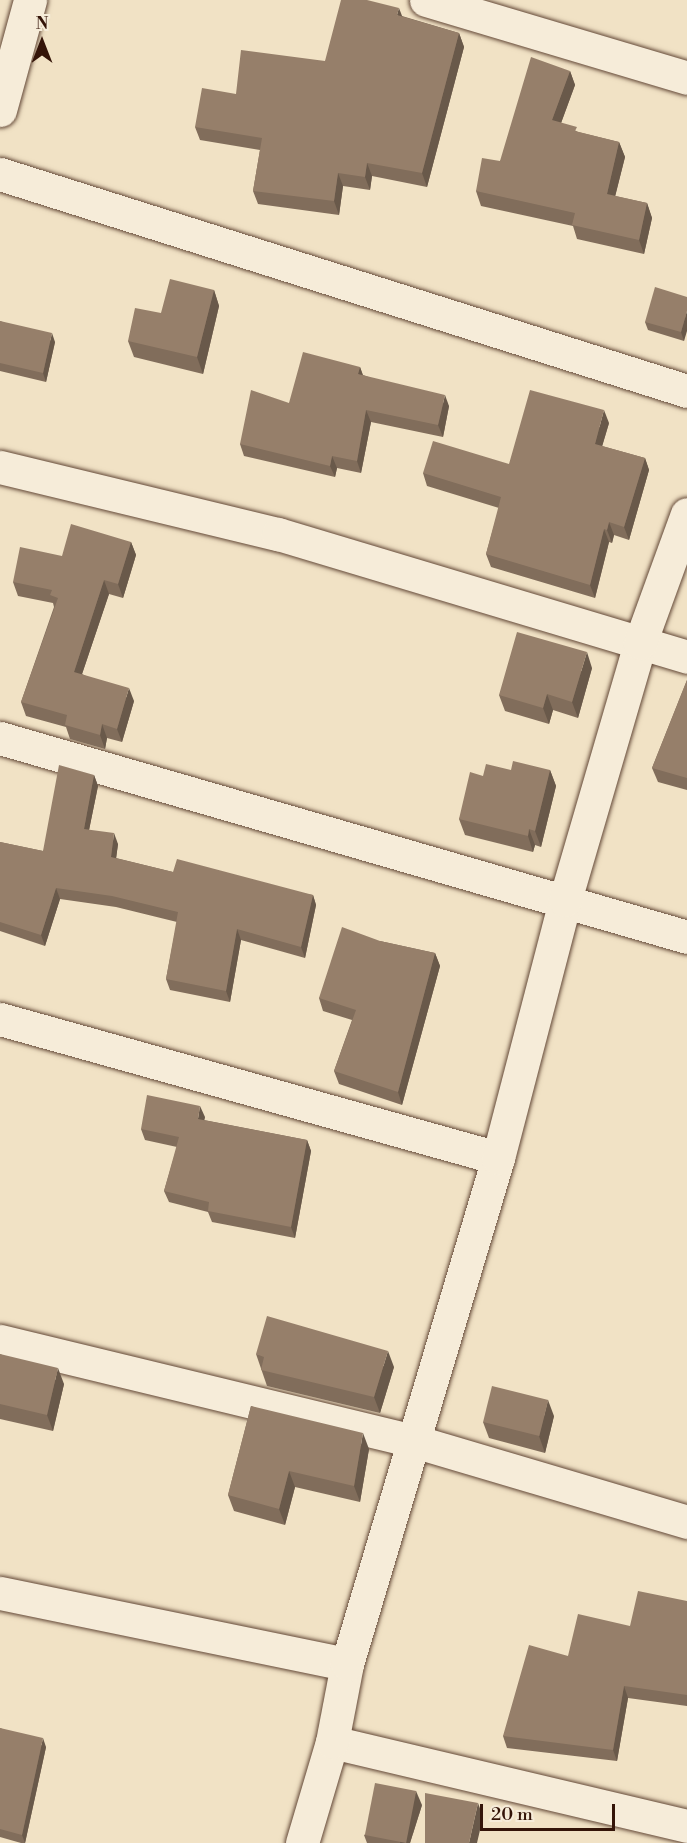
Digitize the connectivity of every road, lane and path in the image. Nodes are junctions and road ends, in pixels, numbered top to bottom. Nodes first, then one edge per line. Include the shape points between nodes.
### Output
1 (30, 0) edge
2 (426, 0) edge
3 (687, 78) edge
4 (0, 110) edge
5 (0, 174) edge
6 (687, 392) edge
7 (0, 467) edge
8 (687, 514) edge
9 (640, 643) junction
10 (687, 657) edge
11 (0, 738) edge
12 (565, 900) junction
13 (687, 937) edge
14 (0, 1019) edge
15 (498, 1158) junction
16 (0, 1341) edge
17 (414, 1441) junction
18 (687, 1522) edge
19 (0, 1593) edge
20 (347, 1664) junction
21 (332, 1742) junction
22 (687, 1826) edge
23 (302, 1843) edge

1 - 4 street
2 - 3 street
5 - 6 street
7 - 9 street via 278,534
8 - 9 street
9 - 10 street
9 - 12 street
11 - 12 street
12 - 13 street
12 - 15 street
14 - 15 street
15 - 17 street
16 - 17 street
17 - 18 street
17 - 20 street
19 - 20 street
20 - 21 street
21 - 22 street
21 - 23 street

